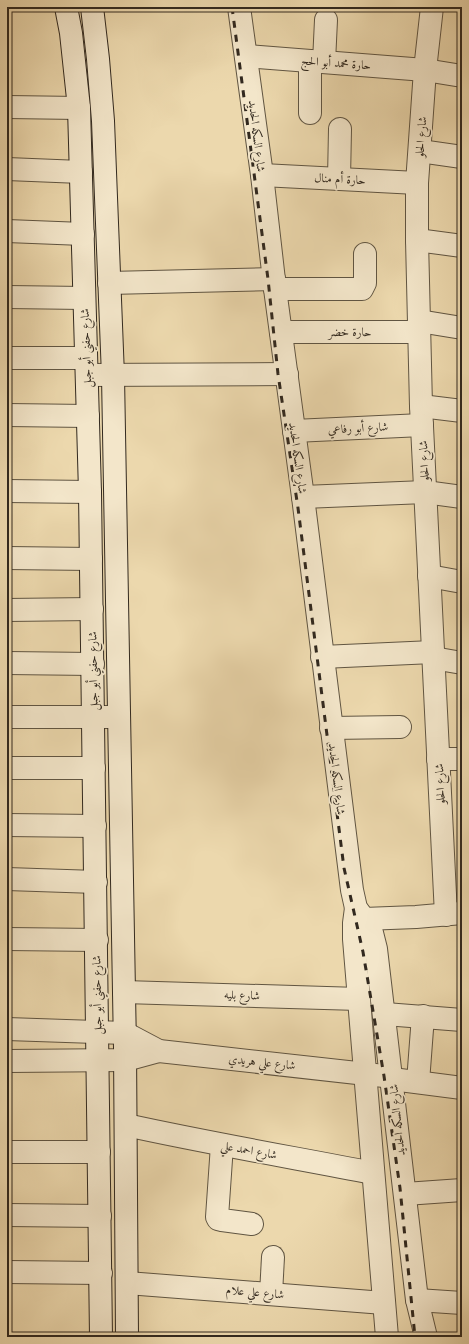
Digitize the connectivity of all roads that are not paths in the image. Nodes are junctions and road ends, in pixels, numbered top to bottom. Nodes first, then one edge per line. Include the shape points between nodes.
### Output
1 (66, 7) edge
2 (92, 7) edge
3 (240, 7) edge
4 (432, 7) edge
5 (326, 20) dead end
6 (246, 56) junction
7 (317, 61) junction
8 (425, 70) junction
9 (462, 76) edge
10 (7, 107) edge
11 (79, 108) junction
12 (310, 113) dead end
13 (340, 129) dead end
14 (420, 151) junction
15 (462, 157) edge
16 (7, 169) edge
17 (81, 172) junction
18 (262, 175) junction
19 (339, 178) junction
20 (417, 183) junction
21 (7, 231) edge
22 (83, 234) junction
23 (417, 240) junction
24 (462, 246) edge
25 (365, 254) dead end
26 (109, 283) junction
27 (274, 284) junction
28 (7, 297) edge
29 (84, 298) junction
30 (419, 326) junction
31 (462, 328) edge
32 (280, 332) junction
33 (7, 358) edge
34 (86, 367) junction
35 (287, 374) junction
36 (113, 376) junction
37 (462, 411) edge
38 (7, 415) edge
39 (422, 415) junction
40 (88, 416) junction
41 (294, 431) junction
42 (7, 491) edge
43 (90, 492) junction
44 (425, 492) junction
45 (303, 497) junction
46 (462, 497) edge
47 (7, 558) edge
48 (91, 559) junction
49 (429, 576) junction
50 (462, 582) edge
51 (92, 609) junction
52 (7, 610) edge
53 (433, 655) junction
54 (322, 657) junction
55 (7, 663) edge
56 (462, 663) edge
57 (93, 664) junction
58 (7, 717) edge
59 (94, 717) junction
60 (119, 717) junction
61 (400, 727) dead end
62 (331, 728) junction
63 (438, 759) junction
64 (462, 759) edge
65 (7, 768) edge
66 (94, 768) junction
67 (7, 825) edge
68 (95, 826) junction
69 (7, 879) edge
70 (96, 882) junction
71 (360, 913) junction
72 (454, 914) edge
73 (7, 939) edge
74 (97, 940) junction
75 (124, 992) junction
76 (359, 999) junction
77 (384, 1014) junction
78 (423, 1016) junction
79 (462, 1020) edge
80 (7, 1029) edge
81 (97, 1031) junction
82 (125, 1033) junction
83 (159, 1051) junction
84 (98, 1060) junction
85 (126, 1060) junction
86 (7, 1061) edge
87 (365, 1073) junction
88 (392, 1079) junction
89 (418, 1082) junction
90 (462, 1088) edge
91 (126, 1125) junction
92 (222, 1145) junction
93 (7, 1152) edge
94 (99, 1152) junction
95 (373, 1172) junction
96 (462, 1190) edge
97 (405, 1194) junction
98 (7, 1215) edge
99 (100, 1216) junction
100 (252, 1224) dead end
101 (273, 1257) dead end
102 (7, 1272) edge
103 (101, 1273) junction
104 (126, 1283) junction
105 (271, 1294) junction
106 (417, 1300) junction
107 (384, 1303) junction
108 (462, 1303) edge
109 (101, 1337) edge
110 (127, 1337) edge
111 (387, 1337) edge
112 (426, 1337) edge

1 - 11 street, شارع حفني أبو جبل
2 - 26 street, شارع حفني أبو جبل via 102,105
3 - 6 street, شارع السكه الحديد
4 - 8 street, شارع الحلو
5 - 7 street
6 - 7 street, حارة محمد أبو الحج
6 - 18 street, شارع السكه الحديد
7 - 8 street, حارة محمد أبو الحج
7 - 12 street
8 - 9 street, حارة محمد أبو الحج
8 - 14 street, شارع الحلو
10 - 11 street
11 - 17 street, شارع حفني أبو جبل
13 - 19 street
14 - 15 street
14 - 20 street, شارع الحلو
16 - 17 street
17 - 22 street, شارع حفني أبو جبل
18 - 19 street, حارة أم منال
18 - 27 street, شارع السكه الحديد
19 - 20 street, حارة أم منال
20 - 23 street, شارع الحلو
21 - 22 street
22 - 29 street, شارع حفني أبو جبل
23 - 24 street
23 - 30 street, شارع الحلو
25 - 27 street via 365,283 362,289
26 - 27 street
26 - 36 street, شارع حفني أبو جبل
27 - 32 street, شارع السكه الحديد
28 - 29 street
29 - 34 street, شارع حفني أبو جبل
30 - 31 street, حارة خضر
30 - 32 street, حارة خضر
30 - 39 street, شارع الحلو
32 - 35 street, شارع السكه الحديد
33 - 34 street
34 - 36 street
34 - 40 street, شارع حفني أبو جبل
35 - 36 street
35 - 41 street, شارع السكه الحديد
36 - 60 street, شارع حفني أبو جبل
37 - 39 street, شارع أبو رفاعي
38 - 40 street
39 - 41 street, شارع أبو رفاعي via 353,420
39 - 44 street, شارع الحلو
40 - 43 street, شارع حفني أبو جبل
41 - 45 street, شارع السكه الحديد
42 - 43 street
43 - 48 street, شارع حفني أبو جبل
44 - 45 street
44 - 46 street
44 - 49 street, شارع الحلو
45 - 54 street, شارع السكه الحديد
47 - 48 street
48 - 51 street, شارع حفني أبو جبل
49 - 50 street
49 - 53 street, شارع الحلو
51 - 52 street
51 - 57 street, شارع حفني أبو جبل
53 - 54 street
53 - 56 street
53 - 63 street, شارع الحلو
54 - 62 street, شارع السكه الحديد
55 - 57 street
57 - 59 street, شارع حفني أبو جبل
58 - 59 street
59 - 60 street
59 - 66 street, شارع حفني أبو جبل
60 - 75 street, شارع حفني أبو جبل
61 - 62 street
62 - 71 street, شارع السكه الحديد via 352,890
63 - 64 street
63 - 72 street, شارع الحلو
65 - 66 street
66 - 68 street, شارع حفني أبو جبل
67 - 68 street
68 - 70 street, شارع حفني أبو جبل
69 - 70 street
70 - 74 street, شارع حفني أبو جبل
71 - 72 street via 416,917
71 - 76 street, شارع السكه الحديد via 354,939
71 - 77 street, شارع السكه الحديد via 372,933 376,949
73 - 74 street
74 - 81 street, شارع حفني أبو جبل
75 - 76 street, شارع بليه
75 - 82 street, شارع حفني أبو جبل
76 - 87 street, شارع السكه الحديد
77 - 78 street
77 - 88 street, شارع السكه الحديد
78 - 79 street
78 - 89 street
80 - 81 street
81 - 82 street
81 - 84 street, شارع حفني أبو جبل
82 - 83 street, شارع علي هريدي
82 - 85 street, شارع حفني أبو جبل
83 - 85 street, شارع علي هريدي
83 - 87 street, شارع علي هريدي
84 - 85 street, شارع علي هريدي
84 - 86 street, شارع علي هريدي
84 - 94 street, شارع حفني أبو جبل
85 - 91 street, شارع حفني أبو جبل
87 - 88 street, شارع علي هريدي
87 - 95 street, شارع السكه الحديد
88 - 89 street, شارع علي هريدي
88 - 97 street, شارع السكه الحديد
89 - 90 street, شارع علي هريدي
91 - 92 street, شارع احمد علي
91 - 104 street, شارع حفني أبو جبل
92 - 95 street, شارع احمد علي
92 - 100 street via 217,1217
93 - 94 street
94 - 99 street, شارع حفني أبو جبل
95 - 107 street, شارع السكه الحديد
96 - 97 street
97 - 106 street, شارع السكه الحديد
98 - 99 street
99 - 103 street, شارع حفني أبو جبل
101 - 105 street
102 - 103 street
103 - 109 street, شارع حفني أبو جبل
104 - 105 street, شارع علي علام
104 - 110 street, شارع حفني أبو جبل
105 - 107 street, شارع علي علام
106 - 108 street
106 - 112 street, شارع السكه الحديد
107 - 111 street, شارع السكه الحديد

